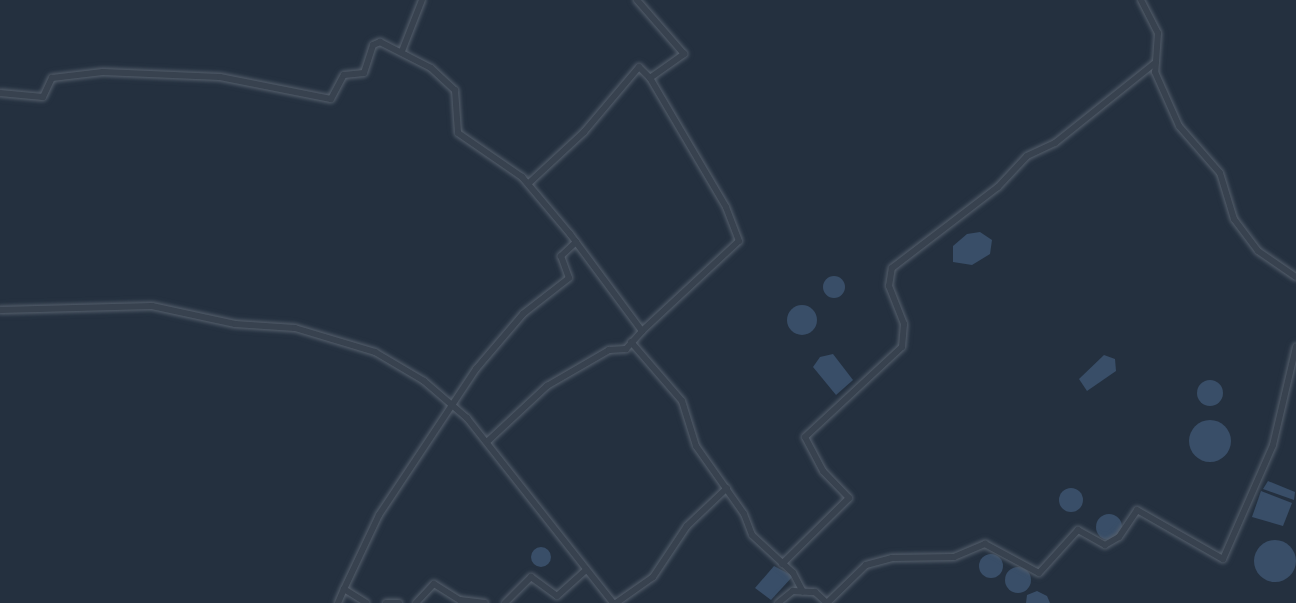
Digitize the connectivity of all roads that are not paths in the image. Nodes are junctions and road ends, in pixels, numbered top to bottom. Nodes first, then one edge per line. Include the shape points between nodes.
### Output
1 (422, 0) edge
2 (637, 0) edge
3 (1141, 0) edge
4 (402, 51) junction
5 (1156, 62) junction
6 (650, 78) junction
7 (0, 93) edge
8 (529, 183) junction
9 (576, 242) junction
10 (1296, 277) edge
11 (0, 309) edge
12 (642, 331) junction
13 (631, 342) junction
14 (1296, 347) edge
15 (453, 404) junction
16 (488, 441) junction
17 (727, 488) junction
18 (782, 564) junction
19 (586, 570) junction
20 (344, 589) junction
21 (803, 592) junction
22 (338, 603) edge
23 (366, 603) edge
24 (386, 603) edge
25 (399, 603) edge
26 (416, 603) edge
27 (485, 603) edge
28 (505, 603) edge
29 (614, 603) edge
30 (778, 603) edge
31 (827, 603) edge

1 - 4 street
2 - 6 street via 684,54
3 - 5 street via 1158,33
4 - 7 street via 376,42 364,73 344,75 331,99 220,77 103,72 52,78 43,97
4 - 8 street via 459,93 458,133
5 - 10 street via 1179,126 1220,173 1234,219 1258,251
5 - 18 street via 1055,142 1027,156 998,187 892,268 889,286 904,324 902,347 805,437 823,471 849,498
6 - 8 street via 639,67 584,132
6 - 12 street via 726,207 739,241
8 - 9 street
9 - 12 street
9 - 15 street via 561,256 569,278 523,314
11 - 15 street via 140,306 295,328 375,352
12 - 13 street
13 - 16 street via 626,349 609,350 576,365
13 - 17 street via 682,401 696,446
14 - 31 street via 1273,445 1223,559 1137,510 1119,537 1105,545 1078,530 1039,573 985,544 954,557 892,558 866,565
15 - 16 street
15 - 20 street via 379,515
16 - 19 street
17 - 18 street via 752,535
17 - 29 street via 687,526 653,577
18 - 21 street
19 - 28 street via 557,597 531,577
19 - 29 street
20 - 22 street
20 - 23 street
21 - 30 street via 793,591
21 - 31 street via 815,592
24 - 25 street
26 - 27 street via 434,584 460,600

